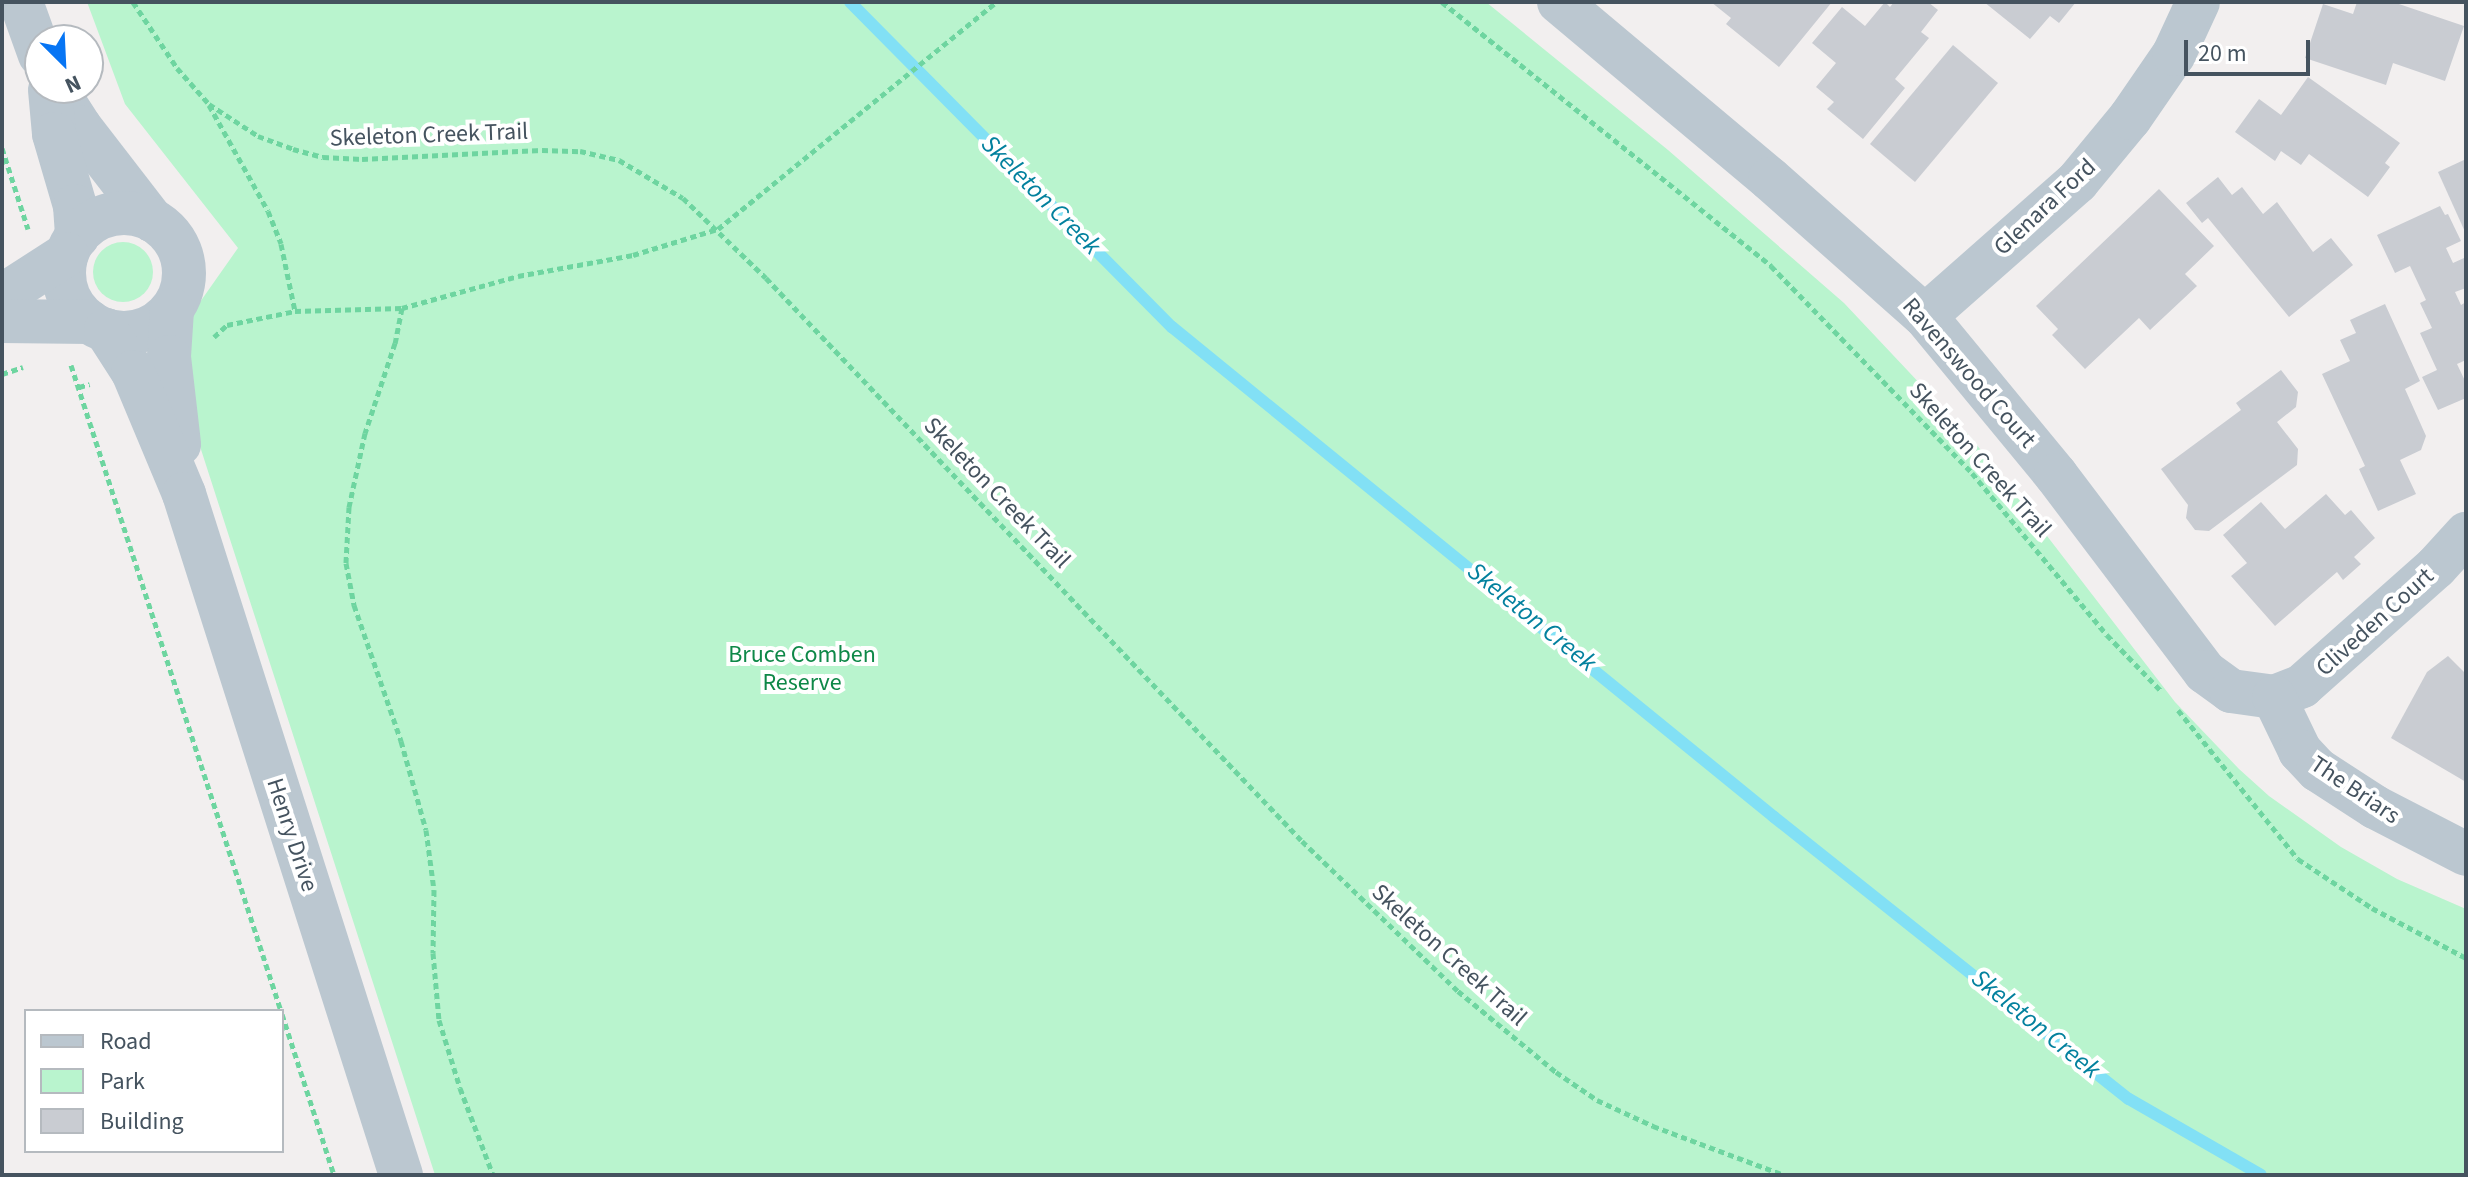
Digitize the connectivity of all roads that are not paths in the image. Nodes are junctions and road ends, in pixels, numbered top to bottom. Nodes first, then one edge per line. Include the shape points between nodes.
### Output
1 (21, 2) edge
2 (1559, 2) edge
3 (2198, 2) edge
4 (29, 24) edge
5 (53, 104) edge
6 (63, 104) edge
7 (152, 220) junction
8 (59, 244) junction
9 (2, 296) edge
10 (172, 310) junction
11 (1925, 316) junction
12 (2, 321) edge
13 (98, 326) junction
14 (184, 494) junction
15 (2466, 534) edge
16 (2274, 697) junction
17 (2466, 854) edge
18 (401, 1175) edge

1 - 4 street
2 - 11 street, Ravenswood Court
3 - 11 street, Glenara Ford via 2174,54 2077,182
5 - 8 street via 54,134 75,206
6 - 7 street
7 - 8 street via 110,215
7 - 10 street via 181,252 185,273
8 - 9 street
8 - 13 street via 68,293 76,309
10 - 13 street via 144,330 125,333
10 - 14 street, Henry Drive via 169,357
11 - 16 street, Ravenswood Court via 2056,475 2205,672 2231,691
12 - 13 street
13 - 14 street, Henry Drive via 133,372
14 - 18 street, Henry Drive
15 - 16 street, Cliveden Court via 2320,673
16 - 17 street, The Briars via 2300,751 2318,770 2375,807

